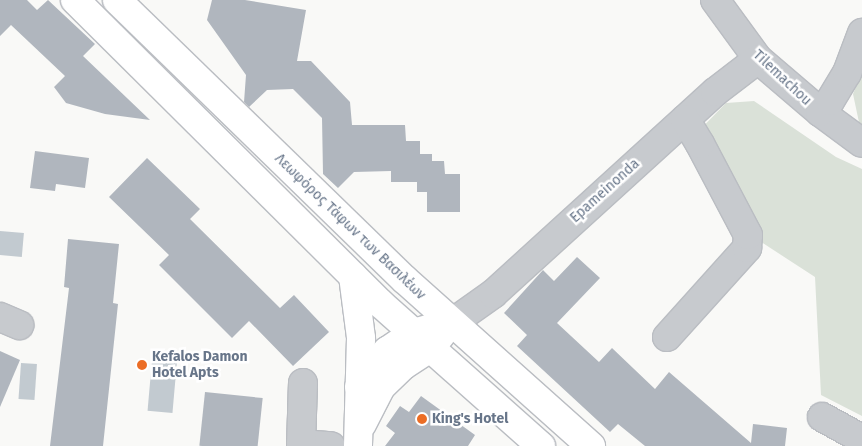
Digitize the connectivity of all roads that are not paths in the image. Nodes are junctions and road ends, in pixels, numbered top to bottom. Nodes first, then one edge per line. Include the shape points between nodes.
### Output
1 (75, 0) edge
2 (117, 0) edge
3 (715, 0) edge
4 (862, 33) edge
5 (758, 59) junction
6 (820, 112) junction
7 (685, 119) junction
8 (862, 143) edge
9 (354, 276) junction
10 (452, 323) junction
11 (667, 337) dead end
12 (422, 341) junction
13 (303, 383) dead end
14 (360, 387) junction
15 (822, 417) dead end
16 (358, 438) edge
17 (862, 438) edge
18 (301, 445) edge
19 (330, 446) edge
20 (541, 446) edge
21 (591, 446) edge

1 - 9 main road
2 - 10 main road, Λεωφόρος Τάφων των Βασιλέων
3 - 5 street, Tilemachou
4 - 6 street via 847,73
5 - 6 street, Tilemachou
5 - 7 street, Epameinonda
6 - 8 street, Tilemachou
7 - 10 street, Epameinonda via 493,294
7 - 11 street via 748,235 747,248
9 - 12 main road
9 - 14 main road via 361,338
10 - 12 main road
10 - 21 main road, Λεωφόρος Τάφων των Βασιλέων
12 - 14 main road via 387,351
12 - 16 main road via 404,365 381,387
12 - 20 main road
13 - 18 street
14 - 16 main road
15 - 17 street
18 - 19 street

